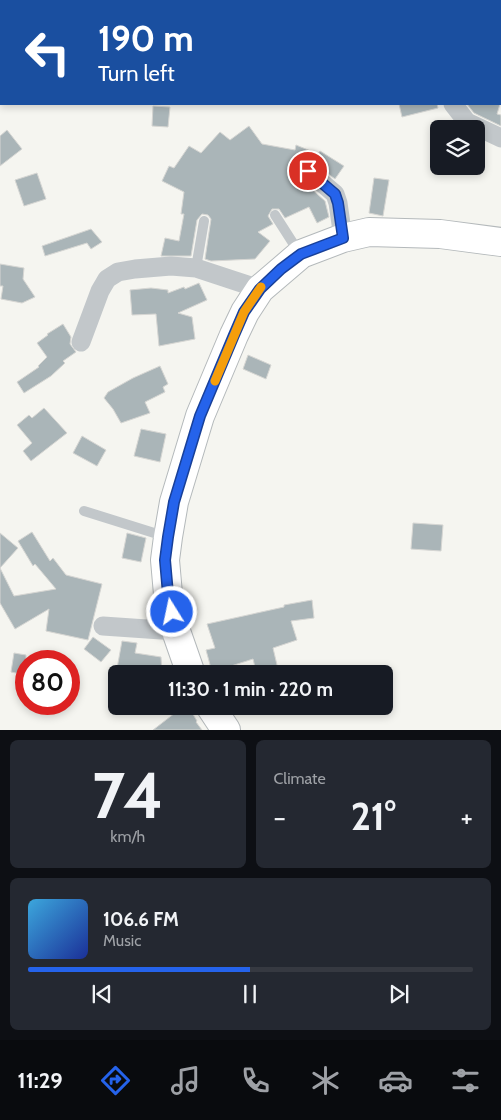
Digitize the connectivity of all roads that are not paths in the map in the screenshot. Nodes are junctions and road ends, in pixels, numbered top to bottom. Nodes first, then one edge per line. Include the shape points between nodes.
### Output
1 (454, 105) edge
2 (501, 138) edge
3 (308, 171) dead end
4 (275, 215) dead end
5 (204, 221) dead end
6 (343, 238) junction
7 (501, 242) edge
8 (301, 254) junction
9 (196, 268) junction
10 (260, 289) junction
11 (81, 342) dead end
12 (84, 511) dead end
13 (168, 537) junction
14 (103, 626) dead end
15 (176, 631) junction
16 (188, 665) edge
17 (216, 715) edge
18 (226, 730) edge

1 - 2 street via 467,122
3 - 6 street via 335,194
4 - 8 lane
5 - 9 lane
6 - 7 highway via 369,232 410,232
6 - 8 highway
8 - 10 highway
9 - 10 street
9 - 11 street via 135,269 107,278
10 - 13 highway via 244,312 200,416 174,502
12 - 13 lane
13 - 15 highway via 165,560
14 - 15 street
15 - 16 highway
17 - 18 highway

